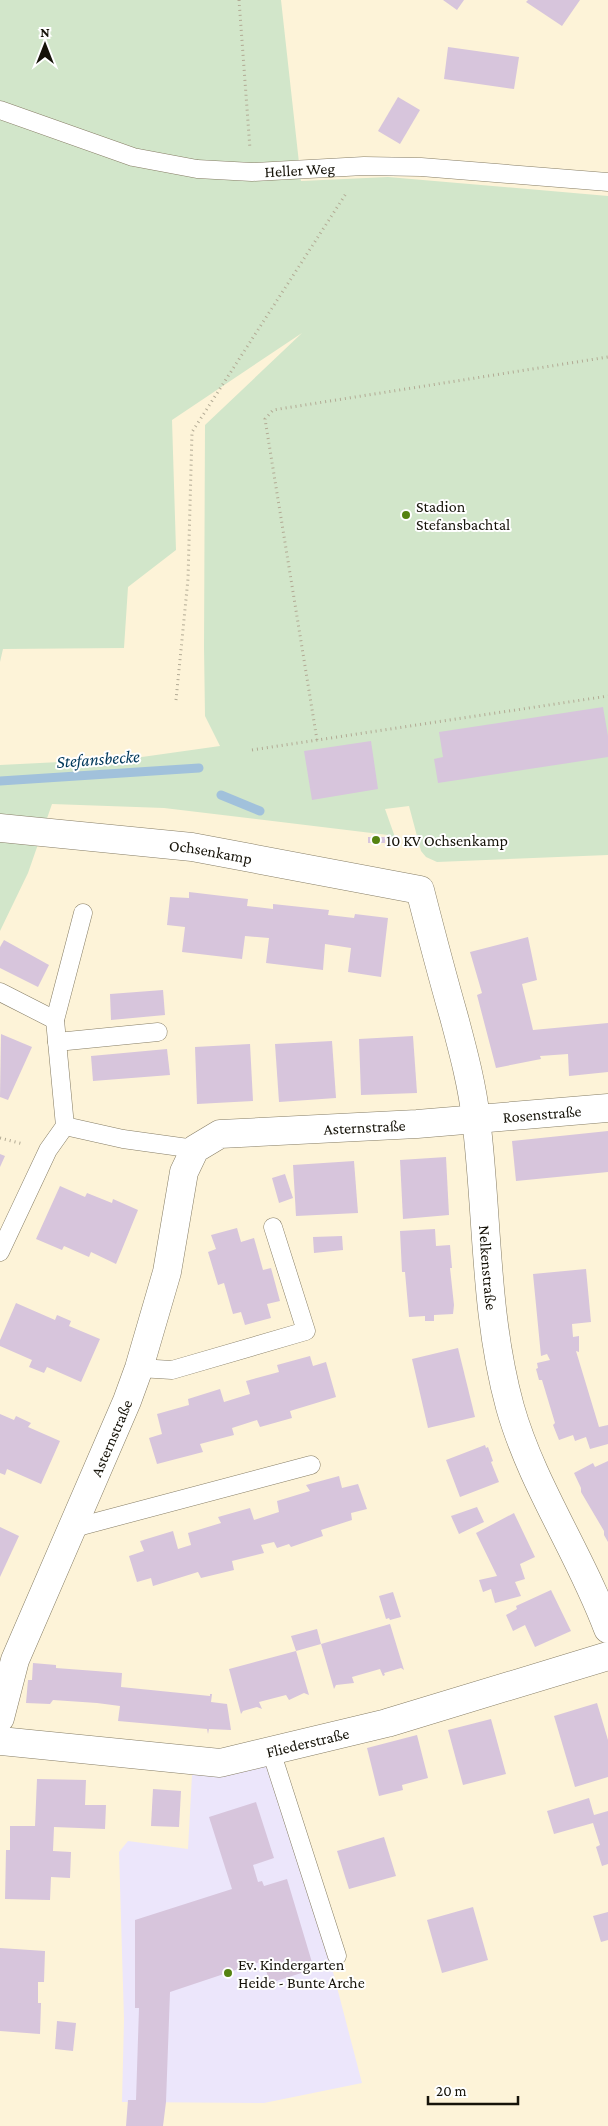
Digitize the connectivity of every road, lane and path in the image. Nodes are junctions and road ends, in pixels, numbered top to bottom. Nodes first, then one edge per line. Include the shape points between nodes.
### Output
1 (239, 0) edge
2 (0, 110) edge
3 (364, 166) junction
4 (252, 172) junction
5 (608, 182) edge
6 (608, 357) edge
7 (608, 696) edge
8 (176, 700) dead end
9 (317, 740) junction
10 (252, 750) dead end
11 (0, 828) edge
12 (420, 890) joint
13 (82, 913) dead end
14 (0, 992) edge
15 (55, 1020) junction
16 (158, 1032) dead end
17 (57, 1042) junction
18 (608, 1108) edge
19 (476, 1119) junction
20 (65, 1126) junction
21 (196, 1149) junction
22 (273, 1227) dead end
23 (0, 1252) edge
24 (139, 1368) junction
25 (311, 1465) dead end
26 (70, 1529) junction
27 (602, 1594) edge
28 (608, 1629) edge
29 (608, 1656) edge
30 (0, 1718) edge
31 (0, 1741) edge
32 (271, 1751) junction
33 (337, 1956) dead end

1 - 4 path
2 - 4 lane, Heller Weg via 132,157 197,169
3 - 4 lane, Heller Weg
3 - 5 lane, Heller Weg via 421,167
3 - 8 path via 192,432 188,579
6 - 9 path via 272,410 265,419
7 - 9 path
9 - 10 path
11 - 12 street, Ochsenkamp via 192,847
12 - 19 street, Nelkenstraße via 468,1073
13 - 15 lane
14 - 15 lane
15 - 17 lane
16 - 17 lane
17 - 20 lane
18 - 19 street, Rosenstraße
19 - 21 street, Asternstraße via 220,1134
19 - 27 street, Nelkenstraße via 489,1288 497,1348 510,1407 530,1466
20 - 21 lane via 123,1139
20 - 23 lane via 48,1150
21 - 24 street, Asternstraße via 184,1172 167,1272
22 - 24 lane via 306,1331 172,1370
24 - 26 street, Asternstraße
25 - 26 lane
26 - 30 street, Asternstraße via 15,1660
27 - 28 street, Nelkenstraße
29 - 32 street, Fliederstraße via 387,1723
31 - 32 street, Fliederstraße via 220,1763
32 - 33 lane

